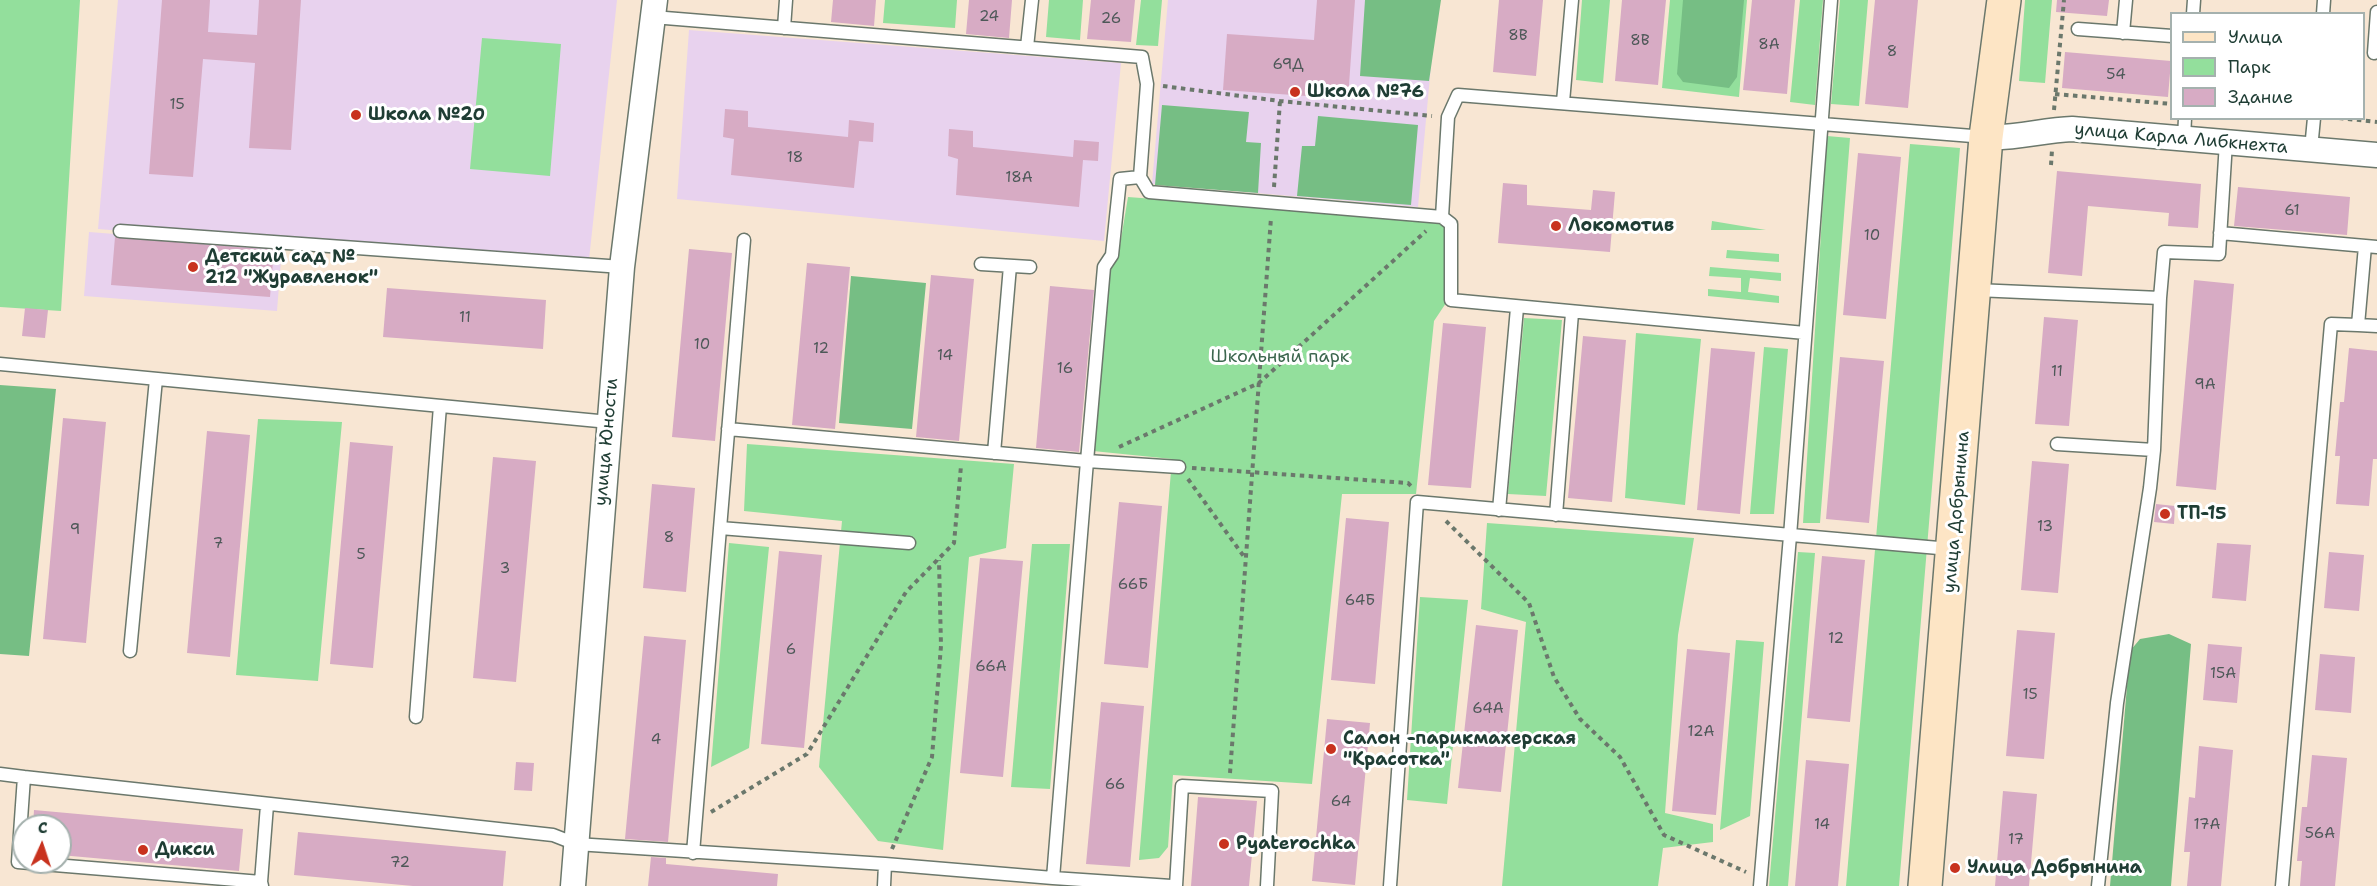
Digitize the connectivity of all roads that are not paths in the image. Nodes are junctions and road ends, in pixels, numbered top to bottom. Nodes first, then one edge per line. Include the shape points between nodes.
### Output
1 (786, 0) edge
2 (1032, 0) edge
3 (1572, 0) edge
4 (1831, 0) edge
5 (1987, 0) edge
6 (2004, 0) edge
7 (2126, 0) edge
8 (654, 9) edge
9 (2377, 12) edge
10 (784, 28) junction
11 (2078, 29) dead end
12 (2123, 33) junction
13 (2170, 36) edge
14 (1028, 47) junction
15 (2371, 53) edge
16 (1563, 102) junction
17 (2314, 120) edge
18 (1821, 124) junction
19 (2185, 128) edge
20 (1986, 137) junction
21 (2226, 142) junction
22 (2311, 149) junction
23 (2377, 155) edge
24 (1140, 177) junction
25 (1442, 217) junction
26 (120, 231) dead end
27 (2220, 233) junction
28 (744, 240) dead end
29 (2371, 246) edge
30 (981, 264) dead end
31 (1010, 266) junction
32 (622, 267) junction
33 (1030, 267) dead end
34 (1975, 290) junction
35 (2160, 298) junction
36 (1517, 308) junction
37 (1572, 313) junction
38 (2358, 325) junction
39 (2377, 326) edge
40 (1805, 333) junction
41 (0, 364) edge
42 (156, 379) junction
43 (441, 406) junction
44 (609, 422) junction
45 (728, 429) junction
46 (2057, 444) dead end
47 (2154, 450) junction
48 (994, 453) junction
49 (1087, 461) junction
50 (1179, 466) road end
51 (1499, 510) junction
52 (1556, 515) junction
53 (720, 528) junction
54 (1790, 536) junction
55 (909, 543) dead end
56 (1954, 550) junction
57 (130, 651) dead end
58 (416, 717) dead end
59 (0, 774) edge
60 (24, 777) junction
61 (267, 805) junction
62 (576, 844) junction
63 (693, 854) junction
64 (885, 864) junction
65 (1053, 878) junction
66 (1760, 882) edge
67 (261, 884) edge
68 (573, 886) edge
69 (884, 886) edge
70 (1171, 886) edge
71 (1176, 886) edge
72 (1267, 886) edge
73 (1390, 886) edge
74 (1925, 886) edge
75 (2098, 886) edge
76 (2282, 886) edge

1 - 10 lane
2 - 14 lane
3 - 16 lane
4 - 18 lane
5 - 20 main road, улица Добрынина
6 - 20 main road, улица Добрынина
7 - 12 lane
8 - 10 lane
8 - 32 street, улица Юности
9 - 15 lane
10 - 14 lane
11 - 12 lane
12 - 13 lane
14 - 24 lane via 1142,57 1147,84
16 - 18 lane
16 - 25 lane via 1458,95 1448,117
17 - 22 lane
18 - 20 lane
18 - 40 lane
19 - 20 street, улица Карла Либкнехта via 2072,129 2018,138
19 - 21 street, улица Карла Либкнехта
20 - 34 main road, улица Добрынина
21 - 22 street, улица Карла Либкнехта
21 - 27 lane
22 - 23 street, улица Карла Либкнехта
24 - 25 lane via 1149,192
24 - 49 lane via 1120,180 1112,255 1104,267
25 - 36 lane via 1451,224 1451,300
26 - 32 lane
27 - 29 lane
27 - 35 lane via 2219,254 2164,252
28 - 45 lane
29 - 38 lane
30 - 31 lane
31 - 33 lane
31 - 48 lane
32 - 44 street, улица Юности
34 - 35 lane
34 - 56 main road, улица Добрынина
35 - 47 lane
36 - 37 lane
36 - 51 lane
37 - 40 lane
37 - 52 lane
38 - 39 lane
38 - 76 lane via 2331,324
40 - 54 lane
41 - 42 lane
42 - 43 lane
42 - 57 lane
43 - 44 lane
43 - 58 lane
44 - 62 street, улица Юности
45 - 48 lane
45 - 53 lane
46 - 47 lane
47 - 75 lane via 2117,703
48 - 49 lane
49 - 50 lane
49 - 65 lane
51 - 52 lane
51 - 73 lane via 1417,502
52 - 54 lane
53 - 55 lane
53 - 63 lane
54 - 56 lane
54 - 66 lane
56 - 74 main road, улица Добрынина
59 - 60 lane
60 - 61 lane
60 - 67 lane via 18,862
61 - 62 lane via 553,835
61 - 67 lane
62 - 63 lane
62 - 68 street, улица Юности
63 - 64 lane
64 - 65 lane
64 - 69 lane
65 - 70 lane
71 - 72 lane via 1182,786 1272,791

